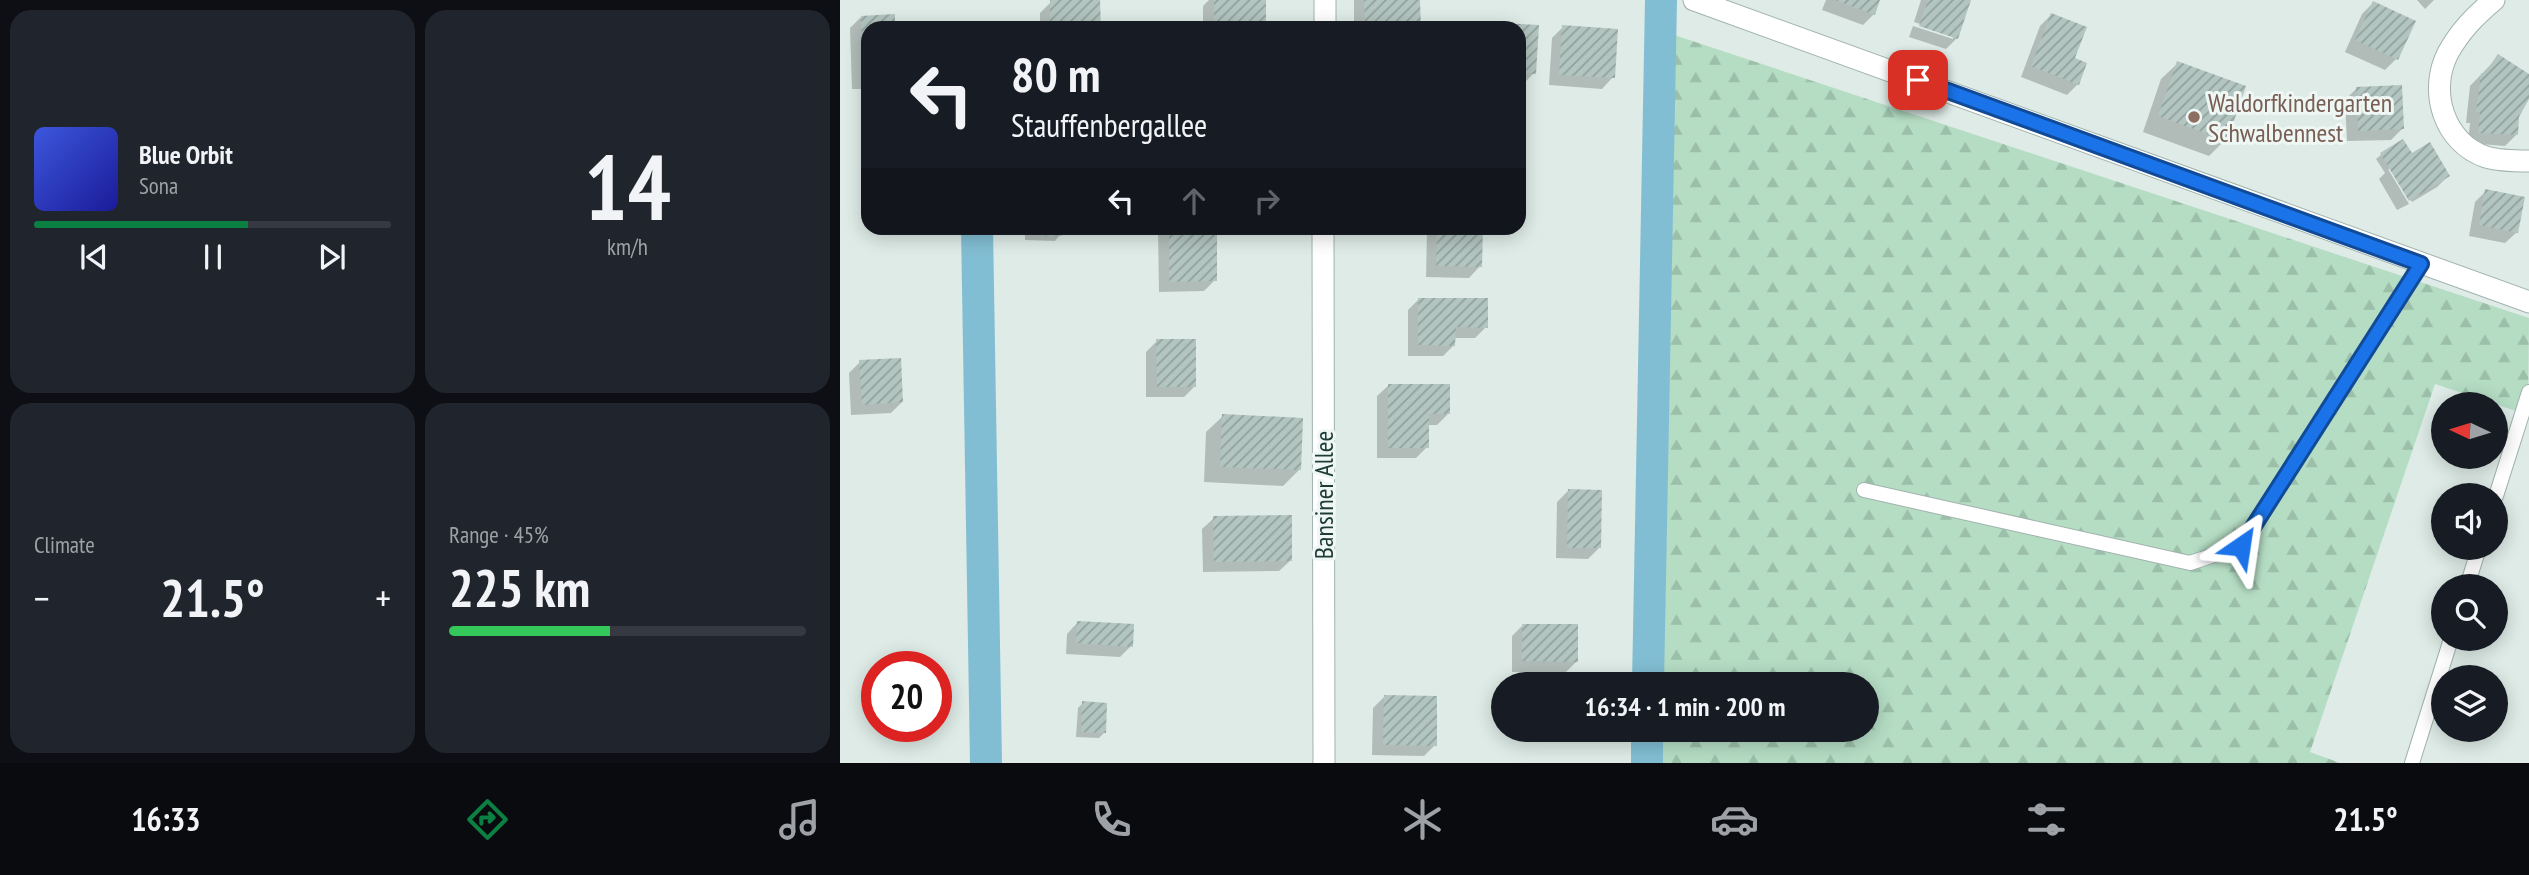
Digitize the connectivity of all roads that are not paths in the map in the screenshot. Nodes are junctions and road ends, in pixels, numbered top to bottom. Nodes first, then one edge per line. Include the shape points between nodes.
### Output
1 (1325, 0) edge
2 (1694, 0) edge
3 (2494, 0) edge
4 (1325, 21) edge
5 (2529, 161) edge
6 (1323, 235) edge
7 (2421, 264) junction
8 (2529, 302) edge
9 (2529, 392) edge
10 (2500, 483) edge
11 (1864, 490) dead end
12 (2447, 651) edge
13 (1324, 763) edge
14 (2412, 763) edge

1 - 4 street
2 - 7 street
3 - 5 street via 2469,20 2446,55 2440,107 2451,132 2466,146 2486,157
6 - 13 street, Bansiner Allee
7 - 8 street
7 - 11 lane via 2241,546 2190,563
9 - 10 lane
12 - 14 lane

